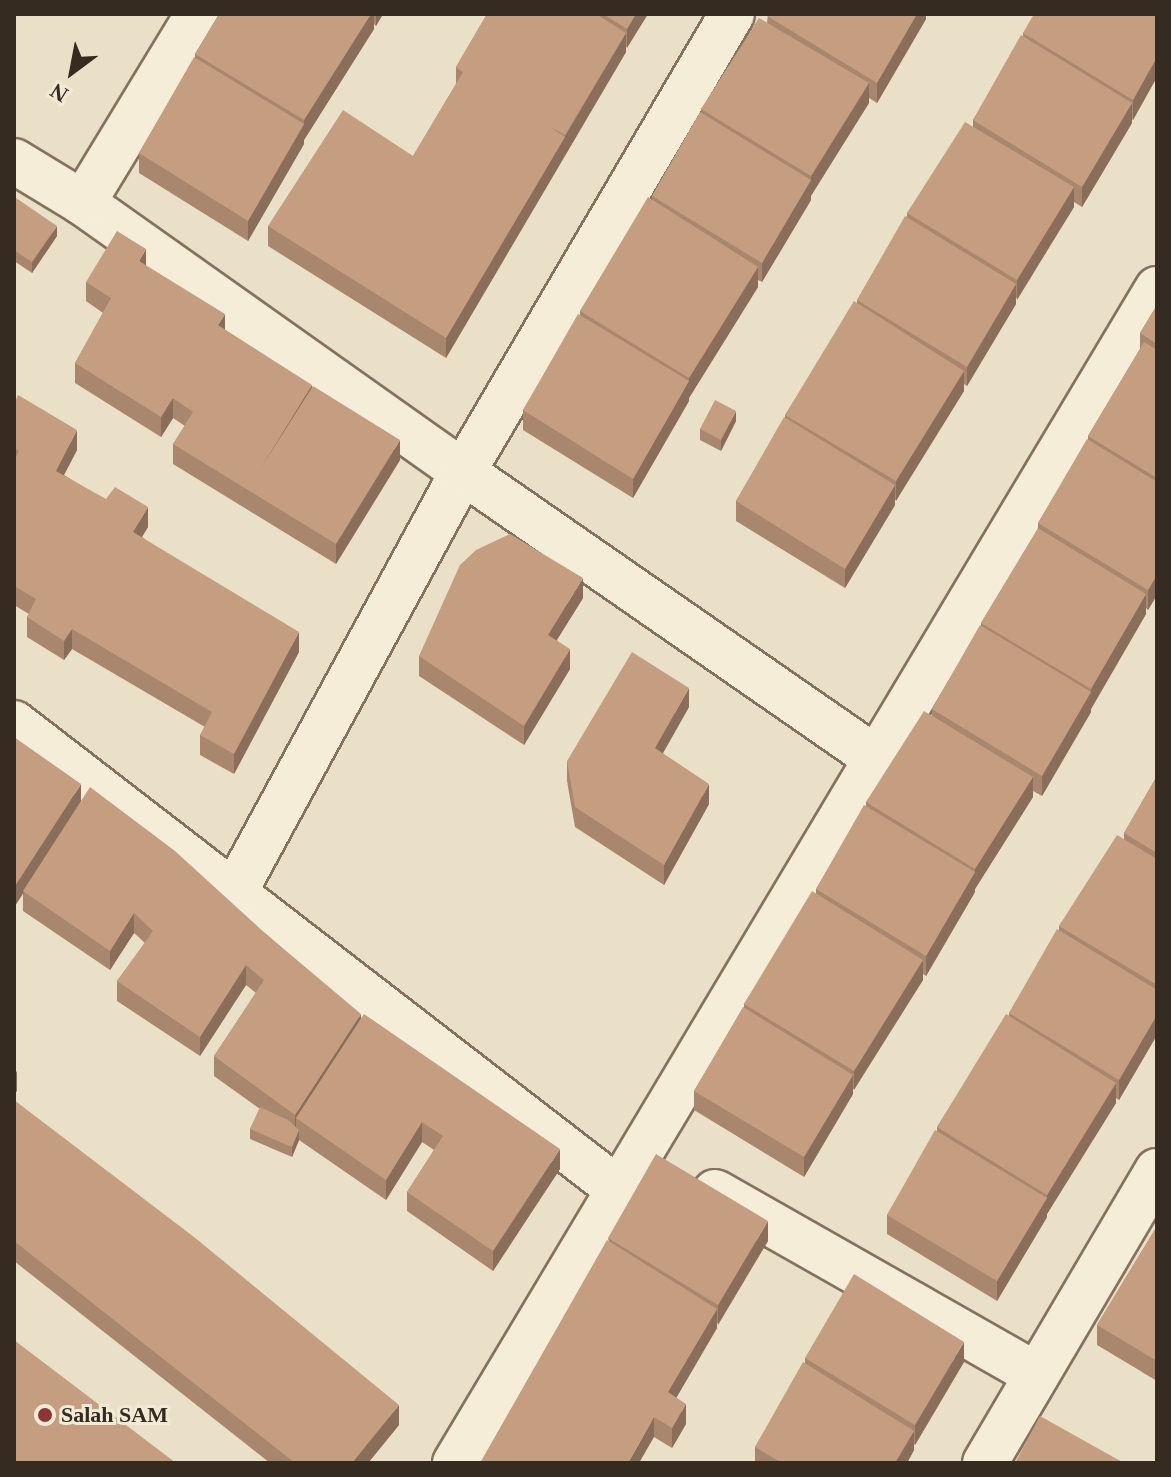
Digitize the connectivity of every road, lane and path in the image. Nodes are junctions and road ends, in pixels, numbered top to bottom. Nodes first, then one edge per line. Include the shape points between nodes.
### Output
1 (198, 14) edge
2 (732, 14) edge
3 (14, 161) edge
4 (83, 203) junction
5 (1157, 289) edge
6 (463, 472) junction
7 (14, 723) edge
8 (877, 759) junction
9 (234, 893) junction
10 (665, 1164) junction
11 (1157, 1171) edge
12 (619, 1190) junction
13 (1037, 1375) junction
14 (455, 1463) edge
15 (985, 1463) edge

1 - 4 street
2 - 6 street
3 - 4 street
4 - 6 street
5 - 8 street
6 - 8 street
6 - 9 street
7 - 9 street
8 - 10 street
9 - 12 street
10 - 12 street
10 - 13 street
11 - 13 street
12 - 14 street
13 - 15 street

